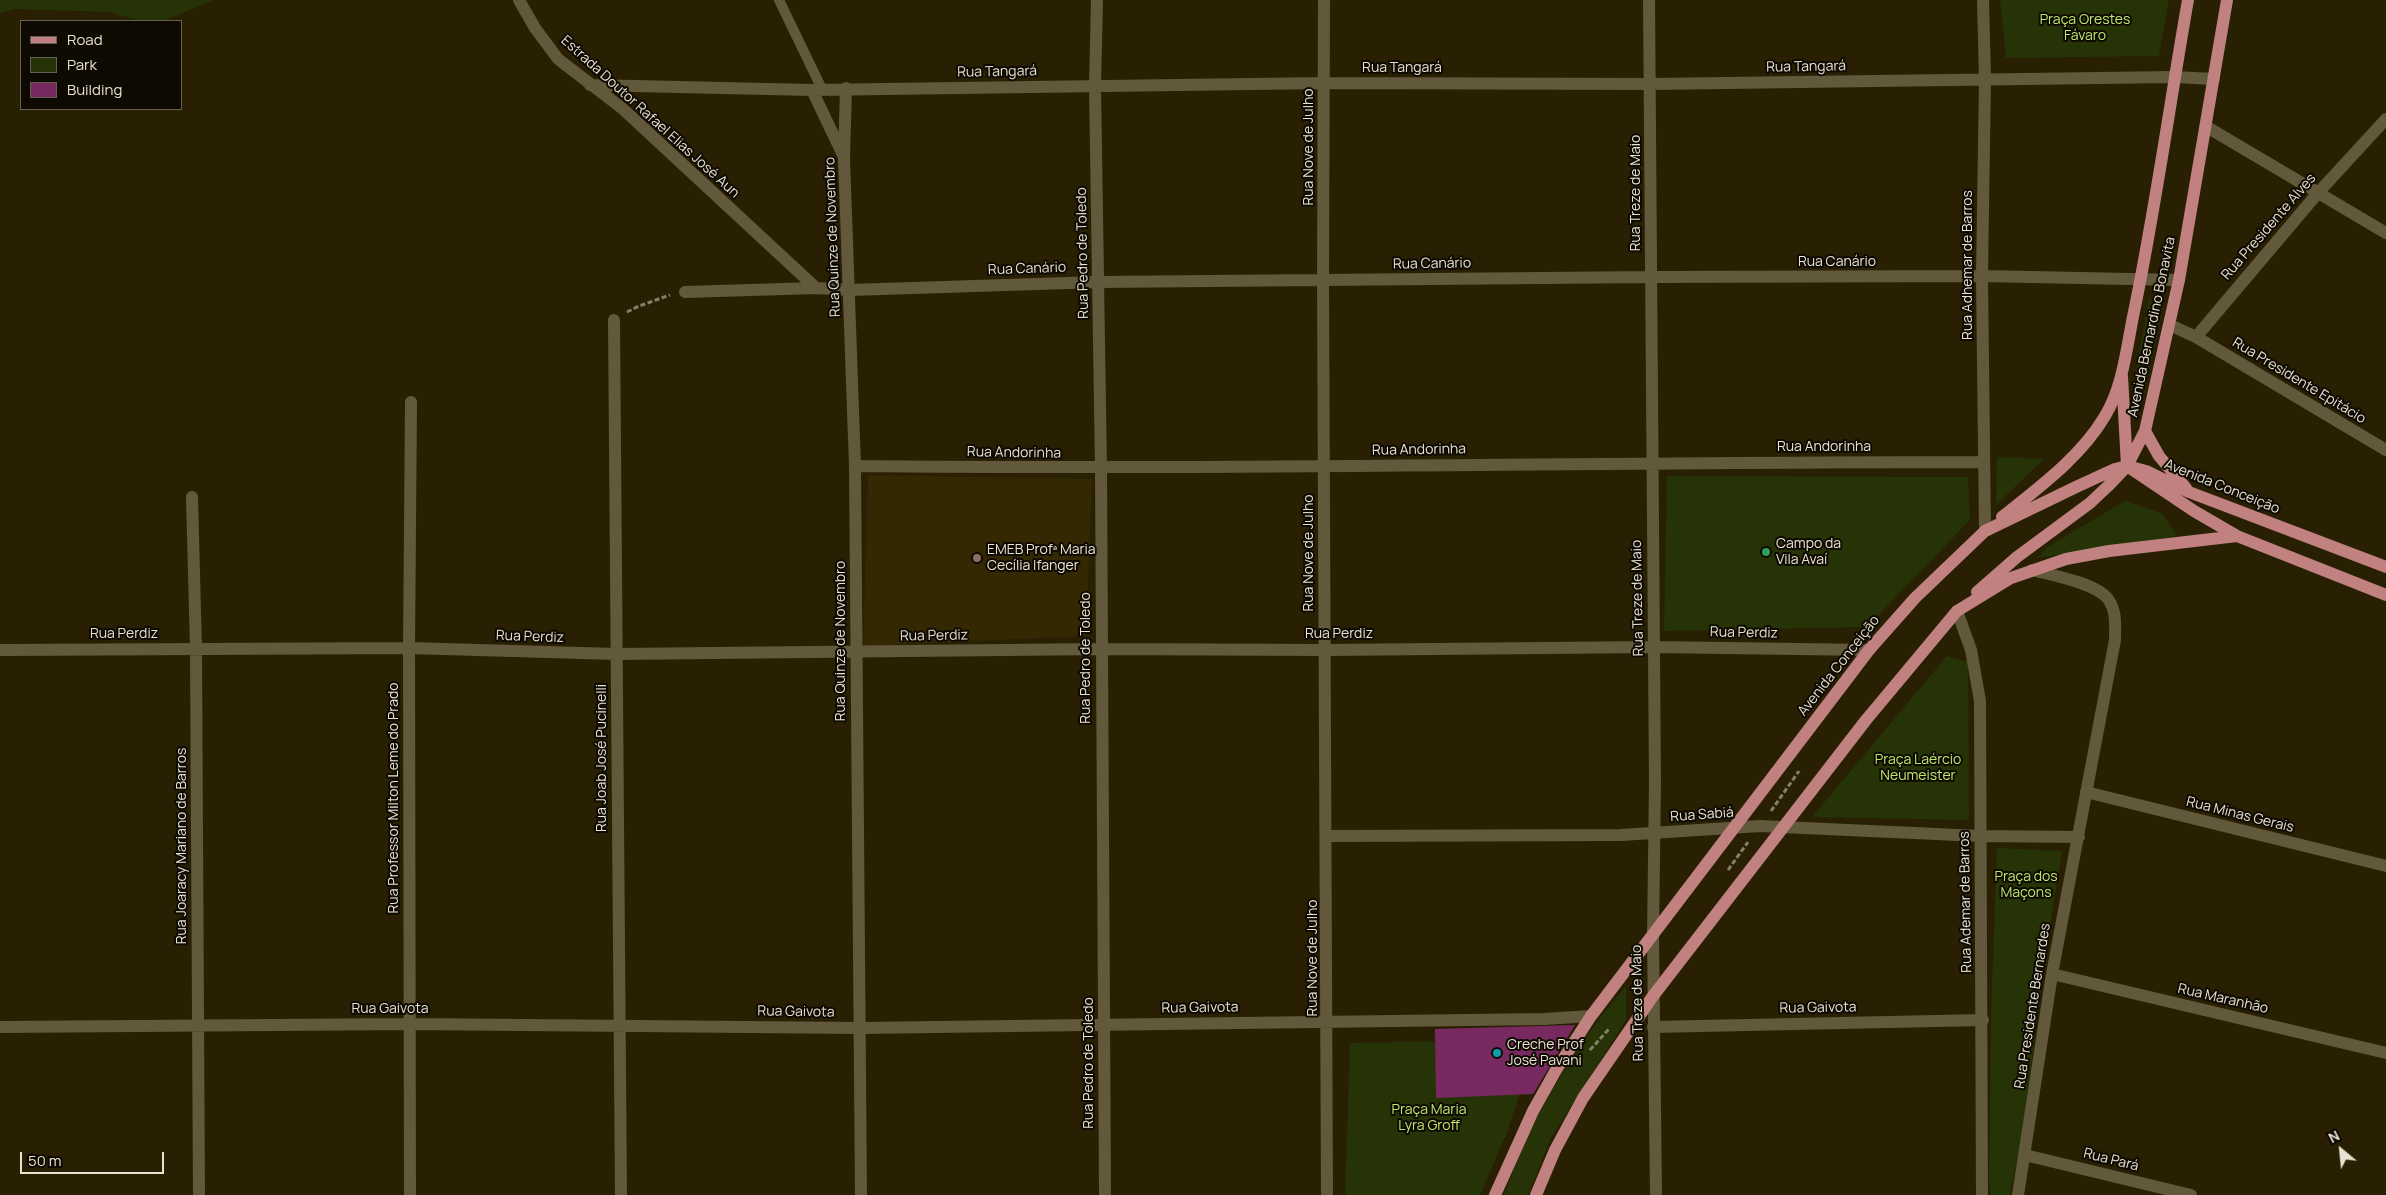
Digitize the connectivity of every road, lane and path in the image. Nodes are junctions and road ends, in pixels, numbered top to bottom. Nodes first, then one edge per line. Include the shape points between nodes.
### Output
1 (520, 0) edge
2 (779, 0) edge
3 (1097, 0) edge
4 (1324, 0) edge
5 (1649, 0) edge
6 (1983, 0) edge
7 (2188, 0) edge
8 (2226, 0) edge
9 (2174, 77) junction
10 (1985, 80) junction
11 (2214, 80) junction
12 (1324, 83) junction
13 (590, 84) junction
14 (1651, 84) junction
15 (1095, 86) junction
16 (846, 88) junction
17 (817, 89) junction
18 (2386, 119) edge
19 (2207, 127) junction
20 (844, 158) junction
21 (2317, 194) junction
22 (2386, 233) edge
23 (1982, 276) junction
24 (1652, 277) junction
25 (2141, 278) junction
26 (1323, 280) junction
27 (2179, 280) junction
28 (1099, 282) junction
29 (816, 288) junction
30 (850, 290) junction
31 (685, 292) joint
32 (614, 320) joint
33 (2170, 325) junction
34 (2196, 337) junction
35 (2122, 371) junction
36 (411, 402) dead end
37 (2144, 431) junction
38 (2386, 450) edge
39 (1652, 462) junction
40 (1984, 462) junction
41 (854, 466) junction
42 (1324, 466) junction
43 (2127, 466) junction
44 (1101, 469) junction
45 (2189, 492) junction
46 (192, 497) dead end
47 (1985, 531) junction
48 (2237, 536) junction
49 (2386, 568) edge
50 (2032, 570) junction
51 (2386, 595) edge
52 (1957, 611) junction
53 (1654, 647) junction
54 (409, 648) junction
55 (196, 649) junction
56 (1101, 649) junction
57 (0, 650) edge
58 (1325, 650) junction
59 (1869, 650) junction
60 (855, 652) junction
61 (617, 654) junction
62 (2086, 792) junction
63 (1735, 827) junction
64 (1784, 827) junction
65 (1654, 834) junction
66 (1327, 836) junction
67 (1980, 836) junction
68 (2079, 836) junction
69 (2386, 866) edge
70 (1652, 936) junction
71 (2052, 974) junction
72 (1653, 996) junction
73 (1591, 1016) junction
74 (1983, 1020) junction
75 (1328, 1022) junction
76 (410, 1024) junction
77 (1104, 1024) junction
78 (618, 1025) junction
79 (198, 1026) junction
80 (0, 1027) edge
81 (1653, 1027) junction
82 (860, 1028) junction
83 (2386, 1054) edge
84 (2024, 1155) junction
85 (199, 1195) edge
86 (410, 1195) edge
87 (621, 1195) edge
88 (861, 1195) edge
89 (1105, 1195) edge
90 (1327, 1195) edge
91 (1495, 1195) edge
92 (1536, 1195) edge
93 (1656, 1195) edge
94 (1982, 1195) edge
95 (2018, 1195) edge
96 (2191, 1195) edge

1 - 13 street, Estrada Doutor Rafael Elias José Aun via 535,28 558,59
2 - 17 lane
3 - 15 street, Rua Pedro de Toledo
4 - 12 street, Rua Nove de Julho
5 - 14 street, Rua Treze de Maio
6 - 10 street, Rua Adhemar de Barros
7 - 9 main road, Avenida Bernardino Bonavita
8 - 11 main road, Avenida Bernardino Bonavita
9 - 10 street, Rua Tangará
9 - 11 street, Rua Tangará
9 - 25 main road, Avenida Bernardino Bonavita
10 - 14 street, Rua Tangará
10 - 23 street, Rua Adhemar de Barros
11 - 19 main road, Avenida Bernardino Bonavita
12 - 14 street, Rua Tangará
12 - 15 street, Rua Tangará
12 - 26 street, Rua Nove de Julho
13 - 17 street, Rua Tangará
13 - 29 street, Estrada Doutor Rafael Elias José Aun via 622,109
14 - 24 street, Rua Treze de Maio
15 - 16 street, Rua Tangará
15 - 28 street, Rua Pedro de Toledo
16 - 17 street, Rua Tangará
16 - 20 street, Rua Quinze de Novembro
17 - 20 street
18 - 21 street, Rua Presidente Alves
19 - 21 street
19 - 27 main road, Avenida Bernardino Bonavita
20 - 30 street, Rua Quinze de Novembro
21 - 22 street
21 - 34 street, Rua Presidente Alves
23 - 24 street, Rua Canário
23 - 25 street, Rua Canário
23 - 40 street, Rua Adhemar de Barros
24 - 26 street, Rua Canário
24 - 39 street, Rua Treze de Maio
25 - 27 street, Rua Canário
25 - 35 main road, Avenida Bernardino Bonavita
26 - 28 street, Rua Canário
26 - 42 street, Rua Nove de Julho
27 - 33 main road, Avenida Bernardino Bonavita
28 - 30 street, Rua Canário
28 - 44 street, Rua Pedro de Toledo
29 - 30 street, Rua Canário
29 - 31 street, Rua Canário
30 - 41 street, Rua Quinze de Novembro
31 - 32 path via 645,303
32 - 61 street, Rua Joab José Pucinelli
33 - 34 street
33 - 37 main road, Avenida Bernardino Bonavita
34 - 38 street, Rua Presidente Epitácio
35 - 43 main road
35 - 47 main road, Avenida Bernardino Bonavita via 2109,407 2094,432 2038,488
36 - 54 street, Rua Professor Milton Leme do Prado
37 - 43 main road, Avenida Bernardino Bonavita
37 - 45 main road
39 - 40 street, Rua Andorinha
39 - 42 street, Rua Andorinha
39 - 53 street, Rua Treze de Maio
40 - 47 street, Rua Adhemar de Barros
41 - 44 street, Rua Andorinha
41 - 60 street, Rua Quinze de Novembro
42 - 44 street, Rua Andorinha
42 - 58 street, Rua Nove de Julho
43 - 45 main road, Avenida Conceição via 2146,471
43 - 47 main road, Avenida Conceição
43 - 48 main road
43 - 52 main road, Avenida Bernardino Bonavita via 2090,503 2017,557
44 - 56 street, Rua Pedro de Toledo
45 - 49 main road, Avenida Conceição
46 - 55 street, Rua Joaracy Mariano de Barros
47 - 59 main road, Avenida Conceição via 1915,598
48 - 50 main road via 2108,551
48 - 51 main road
50 - 52 main road via 2011,578
50 - 62 street, Rua Presidente Bernardes via 2079,583 2103,594 2115,615 2115,640
52 - 64 main road via 1866,720
52 - 67 street, Rua Ademar de Barros via 1971,650 1980,701
53 - 58 street, Rua Perdiz
53 - 59 street, Rua Perdiz
53 - 65 street, Rua Treze de Maio
54 - 55 street, Rua Perdiz
54 - 61 street, Rua Perdiz
54 - 76 street, Rua Professor Milton Leme do Prado
55 - 57 street, Rua Perdiz
55 - 79 street, Rua Joaracy Mariano de Barros
56 - 58 street, Rua Perdiz
56 - 60 street, Rua Perdiz
56 - 77 street, Rua Pedro de Toledo
58 - 66 street, Rua Nove de Julho
59 - 63 main road, Avenida Conceição
60 - 61 street, Rua Perdiz
60 - 82 street, Rua Quinze de Novembro
61 - 78 street, Rua Joab José Pucinelli
62 - 68 street, Rua Presidente Bernardes
62 - 69 street, Rua Minas Gerais
63 - 64 street, Rua Sabiá
63 - 65 street, Rua Sabiá
63 - 70 main road, Avenida Conceição
64 - 67 street, Rua Sabiá
64 - 72 main road
65 - 66 street, Rua Sabiá
65 - 70 street, Rua Treze de Maio
66 - 75 street, Rua Nove de Julho
67 - 68 street, Rua Sabiá
67 - 74 street, Rua Ademar de Barros
68 - 71 street, Rua Presidente Bernardes
70 - 72 street, Rua Treze de Maio
70 - 73 main road, Avenida Conceição
71 - 83 street, Rua Maranhão
71 - 84 street, Rua Presidente Bernardes
72 - 81 street, Rua Treze de Maio
72 - 92 main road via 1583,1098 1555,1150
73 - 75 street, Rua Gaivota
73 - 91 main road, Avenida Conceição via 1532,1111
74 - 81 street, Rua Gaivota
74 - 94 street, Rua Ademar de Barros
75 - 77 street, Rua Gaivota
75 - 90 street, Rua Nove de Julho
76 - 78 street, Rua Gaivota
76 - 79 street, Rua Gaivota
76 - 86 street, Rua Professor Milton Leme do Prado
77 - 82 street, Rua Gaivota
77 - 89 street, Rua Pedro de Toledo
78 - 82 street, Rua Gaivota
78 - 87 street, Rua Joab José Pucinelli
79 - 80 street, Rua Gaivota
79 - 85 street, Rua Joaracy Mariano de Barros
81 - 93 street, Rua Treze de Maio
82 - 88 street, Rua Quinze de Novembro
84 - 95 street, Rua Presidente Bernardes
84 - 96 street, Rua Pará

